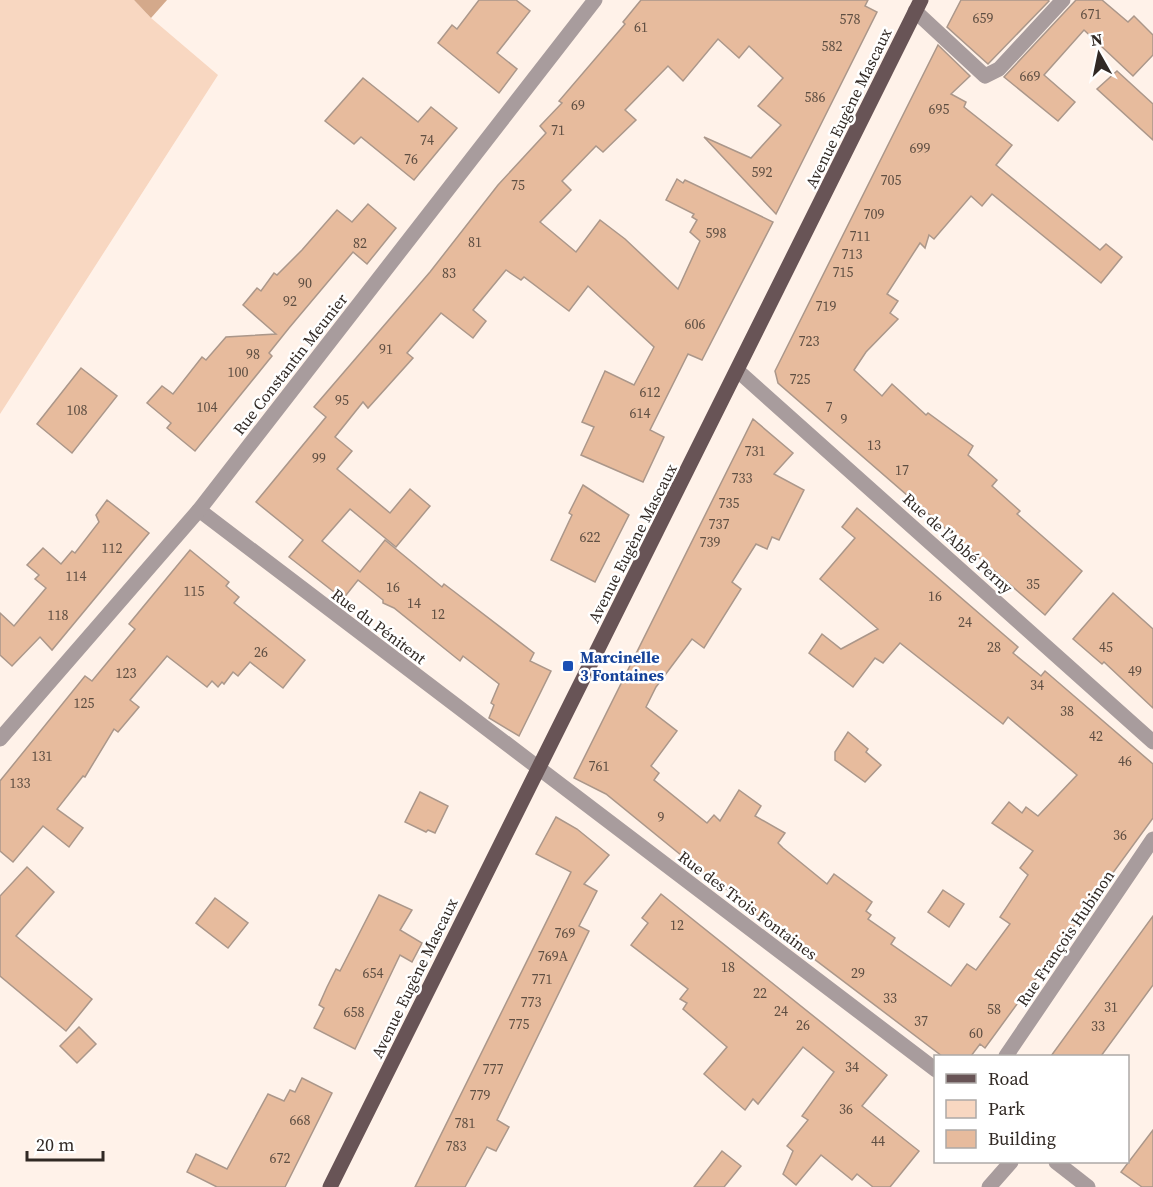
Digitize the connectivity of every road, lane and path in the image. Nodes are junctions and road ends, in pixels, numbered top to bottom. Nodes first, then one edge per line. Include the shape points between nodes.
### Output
1 (595, 0) edge
2 (1063, 0) edge
3 (918, 5) edge
4 (738, 371) junction
5 (199, 510) junction
6 (0, 739) edge
7 (1153, 742) edge
8 (538, 770) junction
9 (1153, 839) edge
10 (1007, 1055) edge
11 (934, 1068) edge
12 (1009, 1163) edge
13 (1058, 1163) edge
14 (330, 1187) edge
15 (989, 1187) edge
16 (1088, 1187) edge

1 - 5 street, Rue Constantin Meunier
2 - 3 street, Avenue Eugène Mascaux via 999,69 985,76
3 - 4 main road, Avenue Eugène Mascaux
4 - 7 street, Rue de l’Abbé Perny
4 - 8 main road, Avenue Eugène Mascaux
5 - 6 street, Rue Constantin Meunier
5 - 8 street, Rue du Pénitent
8 - 11 street, Rue des Trois Fontaines
8 - 14 main road, Avenue Eugène Mascaux
9 - 10 street, Rue François Hubinon
12 - 15 street
13 - 16 street

